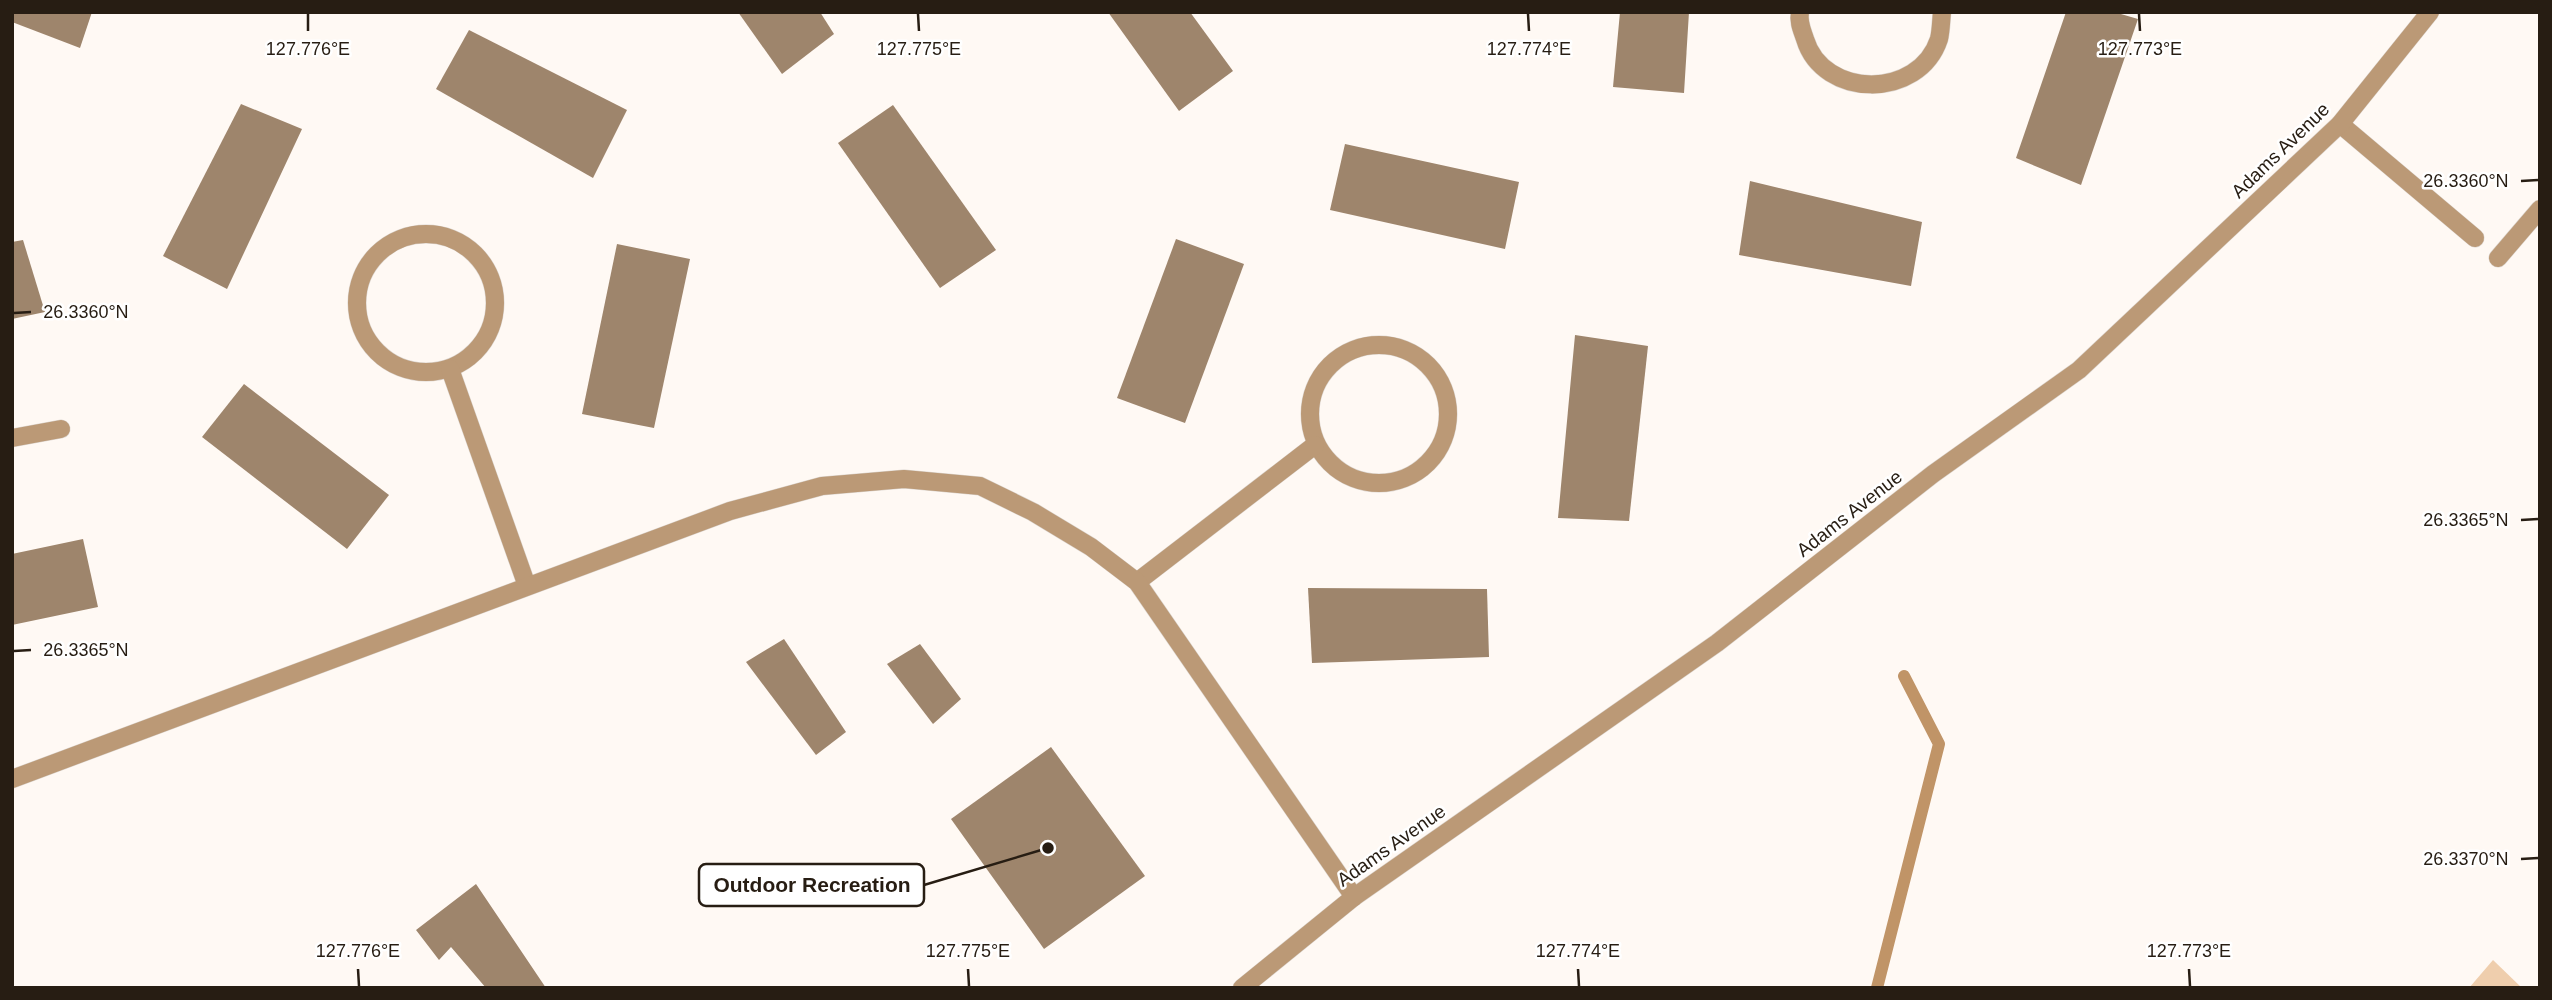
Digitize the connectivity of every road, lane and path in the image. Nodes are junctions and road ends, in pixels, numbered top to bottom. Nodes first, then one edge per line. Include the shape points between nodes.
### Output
1 (1800, 12) edge
2 (1942, 12) edge
3 (2430, 12) edge
4 (2340, 124) junction
5 (2540, 209) edge
6 (2475, 239) dead end
7 (2498, 258) dead end
8 (450, 369) junction
9 (61, 429) dead end
10 (12, 438) edge
11 (1315, 445) junction
12 (1137, 582) junction
13 (527, 586) junction
14 (12, 779) edge
15 (1354, 897) junction
16 (1242, 988) edge

1 - 2 street via 1808,49 1825,70 1847,82 1879,86 1904,78 1924,63 1938,40
3 - 4 street, Adams Avenue
4 - 6 street
4 - 15 street, Adams Avenue via 2078,370 1933,474 1717,643
5 - 7 street
8 - 8 street via 477,352 490,332 496,306 494,283 480,258 460,242 431,233 395,240 368,264 357,289 357,318 369,343 388,362 415,372
8 - 13 street
9 - 10 street
11 - 11 street via 1339,473 1373,485 1406,479 1429,464 1445,439 1450,415 1445,389 1430,366 1408,351 1370,344 1338,357 1318,378 1309,411
11 - 12 street
12 - 13 street via 1091,547 981,486 904,479 822,486 730,511
12 - 15 street
13 - 14 street
15 - 16 street, Adams Avenue

